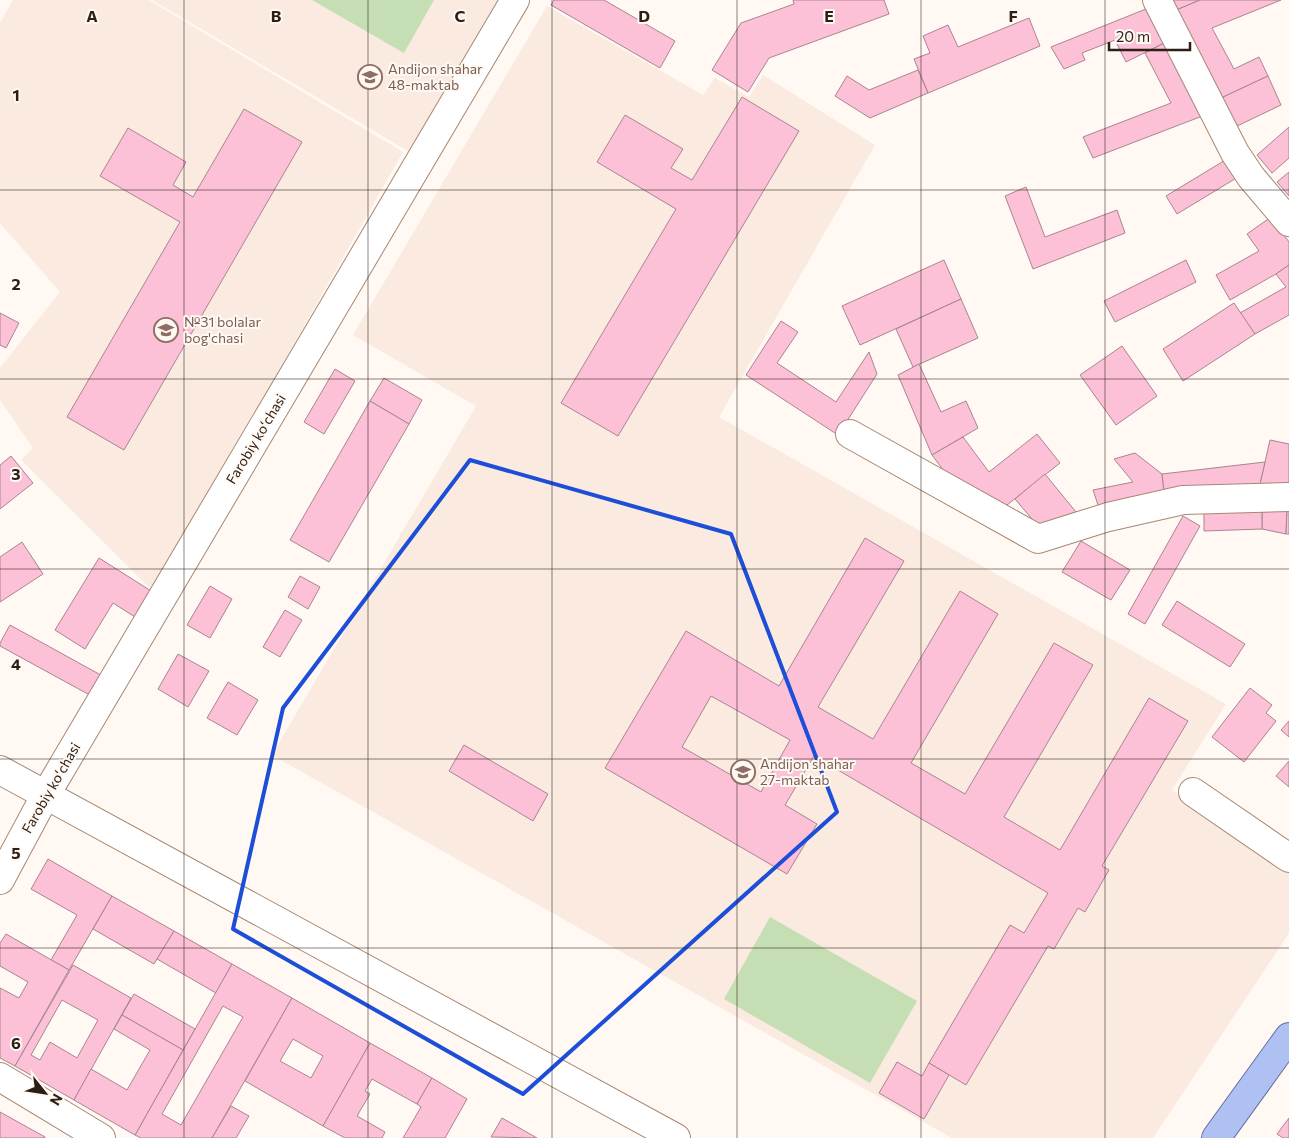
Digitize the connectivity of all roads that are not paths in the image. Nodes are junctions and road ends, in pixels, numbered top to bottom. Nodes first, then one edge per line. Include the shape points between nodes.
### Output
1 (515, 0) edge
2 (1157, 0) edge
3 (1289, 222) edge
4 (850, 434) dead end
5 (1289, 497) edge
6 (0, 770) edge
7 (1193, 792) dead end
8 (45, 796) junction
9 (1289, 858) edge
10 (0, 880) edge
11 (1289, 1037) edge
12 (0, 1077) edge
13 (645, 1131) edge
14 (101, 1138) edge
15 (676, 1138) edge
16 (1216, 1138) edge

1 - 8 street, Farobiy koʻchasi
2 - 3 street via 1235,153
4 - 5 street via 1038,539 1108,517 1183,500
6 - 8 street
7 - 9 street
8 - 10 street, Farobiy koʻchasi
8 - 13 street
11 - 16 main road
12 - 14 street
13 - 15 street

